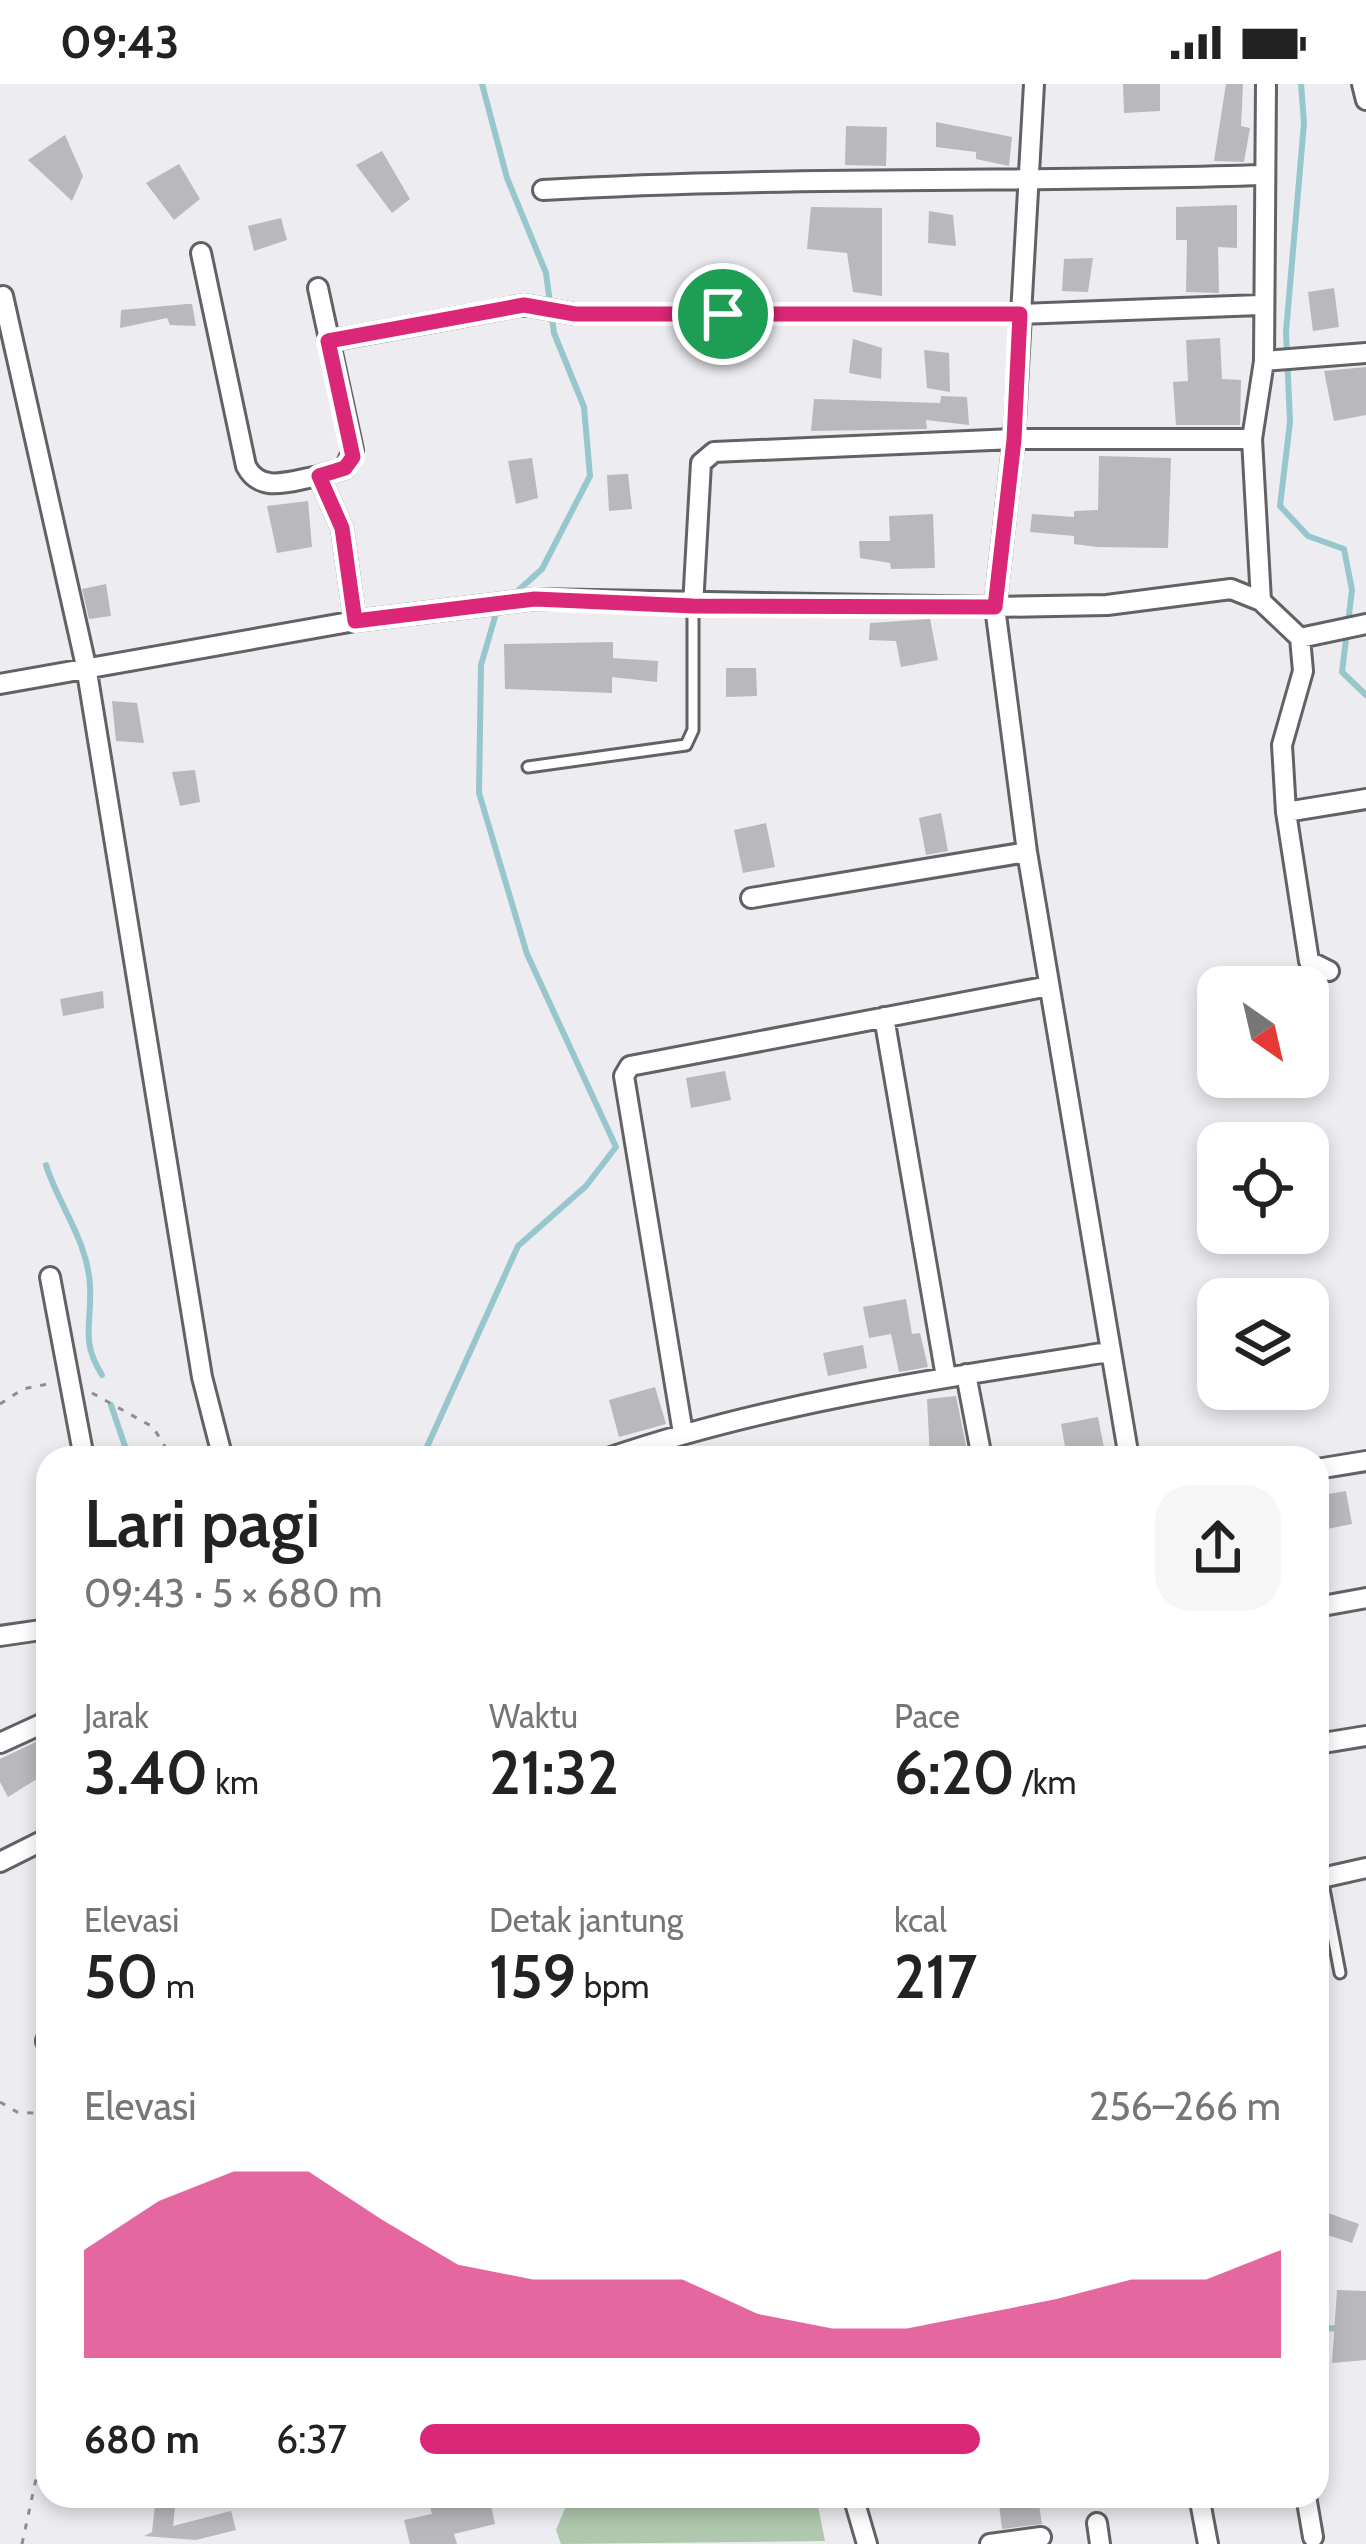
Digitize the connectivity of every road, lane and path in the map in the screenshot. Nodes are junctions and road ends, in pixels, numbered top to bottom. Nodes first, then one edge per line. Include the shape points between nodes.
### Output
1 (1034, 84) edge
2 (1266, 84) edge
3 (1362, 84) edge
4 (1366, 100) edge
5 (1263, 175) junction
6 (1026, 183) junction
7 (542, 190) dead end
8 (201, 253) dead end
9 (317, 288) dead end
10 (3, 296) edge
11 (1260, 304) junction
12 (1020, 314) junction
13 (328, 341) junction
14 (1366, 353) edge
15 (1271, 361) junction
16 (1252, 439) junction
17 (1014, 440) junction
18 (319, 476) junction
19 (1261, 601) junction
20 (693, 606) junction
21 (995, 607) junction
22 (355, 621) junction
23 (1365, 624) edge
24 (1300, 638) junction
25 (86, 666) junction
26 (0, 684) edge
27 (528, 767) dead end
28 (1366, 799) edge
29 (1286, 812) junction
30 (1027, 852) junction
31 (751, 898) dead end
32 (1319, 966) edge
33 (1049, 986) junction
34 (884, 1017) junction
35 (50, 1277) dead end
36 (1109, 1352) junction
37 (966, 1374) junction
38 (946, 1377) junction
39 (682, 1432) junction
40 (82, 1446) edge
41 (219, 1446) edge
42 (642, 1446) edge
43 (980, 1446) edge
44 (1127, 1446) edge
45 (1366, 1461) edge
46 (1329, 1467) edge
47 (1366, 1598) edge
48 (1329, 1605) edge
49 (36, 1630) edge
50 (0, 1636) edge
51 (36, 1726) edge
52 (1366, 1736) edge
53 (1329, 1742) edge
54 (0, 1743) edge
55 (36, 1844) edge
56 (0, 1862) edge
57 (1366, 1868) edge
58 (1329, 1877) edge
59 (1329, 1923) edge
60 (1340, 1972) dead end
61 (0, 2102) edge
62 (36, 2113) edge
63 (36, 2480) edge
64 (857, 2508) edge
65 (1201, 2508) edge
66 (1308, 2508) edge
67 (1097, 2523) dead end
68 (1041, 2537) dead end
69 (1312, 2537) dead end
70 (22, 2544) edge
71 (867, 2544) edge
72 (990, 2544) edge
73 (1100, 2544) edge
74 (1208, 2544) edge

1 - 6 street
2 - 5 street
3 - 4 street
5 - 6 street
5 - 11 street
6 - 7 street via 743,179
6 - 12 street
8 - 18 street via 249,474 266,484
9 - 13 street
10 - 25 street
11 - 12 street
11 - 15 street
12 - 13 street via 575,314 524,305
12 - 17 street
13 - 18 street via 353,457
14 - 15 street
15 - 16 street
16 - 17 street
16 - 19 street
17 - 20 street via 714,452 701,463
17 - 21 street
18 - 22 street via 342,528
19 - 21 street via 1231,589 1107,605
19 - 24 street
20 - 21 street
20 - 22 street via 535,599
20 - 27 lane via 693,730 686,746
21 - 30 street
22 - 25 street
23 - 24 street
24 - 29 street via 1303,671 1282,745
25 - 26 street
25 - 41 street
28 - 29 street
29 - 32 street via 1309,961
30 - 31 street
30 - 33 street
33 - 34 street
33 - 36 street
34 - 38 street
34 - 39 street via 643,1060 625,1073
35 - 40 street
36 - 37 street
36 - 44 street
37 - 38 street
37 - 43 street
38 - 39 street
39 - 42 street
45 - 46 street
47 - 48 street
49 - 50 street
51 - 54 street
52 - 53 street
55 - 56 street
57 - 58 street
59 - 60 lane
61 - 62 path
63 - 70 path
64 - 71 street
65 - 74 street
66 - 69 street
67 - 73 street
68 - 72 street

